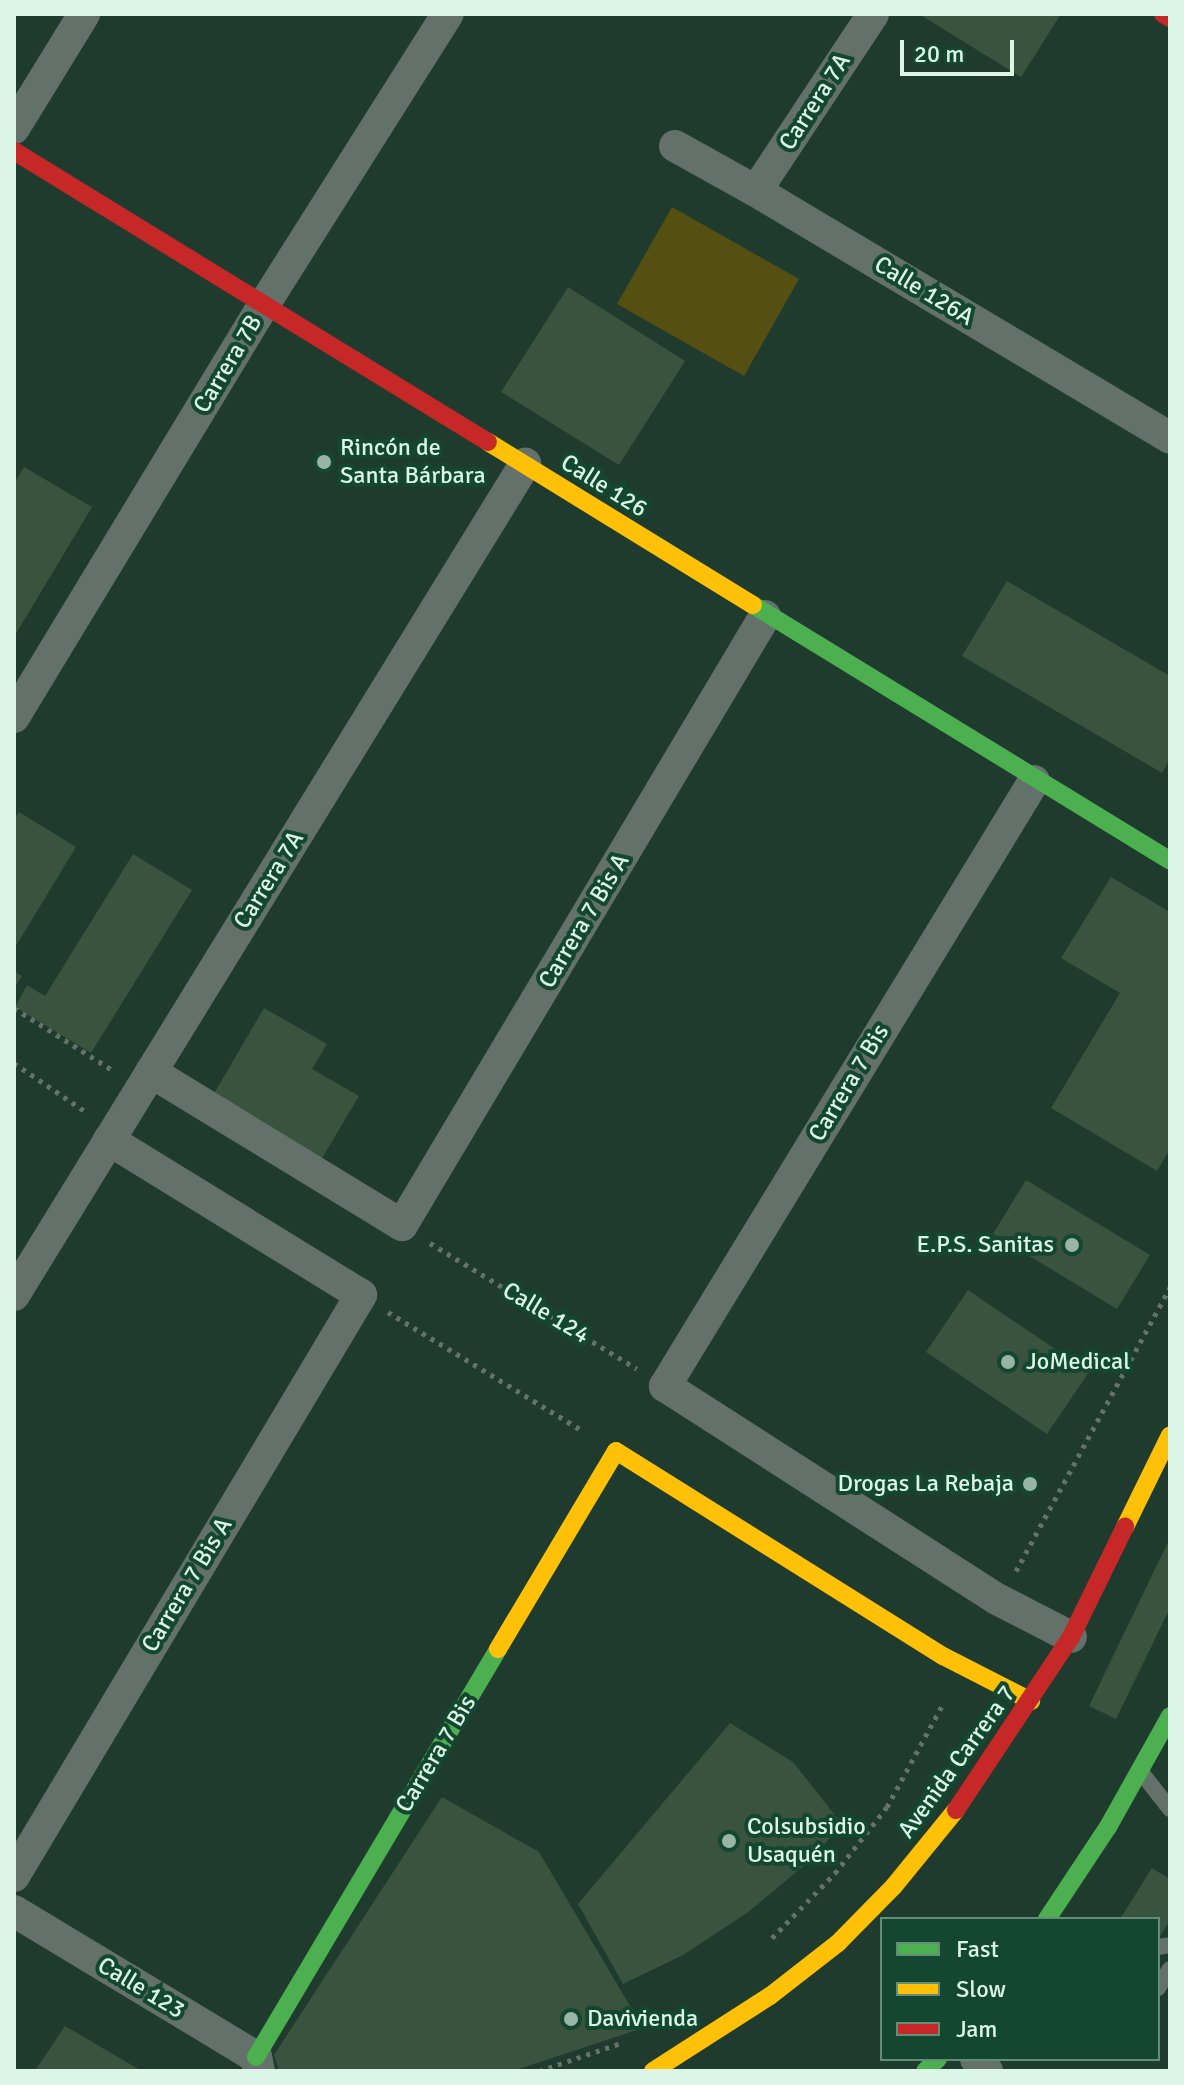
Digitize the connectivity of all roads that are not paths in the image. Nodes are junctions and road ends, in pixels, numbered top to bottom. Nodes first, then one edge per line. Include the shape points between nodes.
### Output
1 (84, 14) edge
2 (448, 14) edge
3 (873, 14) edge
4 (1163, 14) edge
5 (1170, 18) edge
6 (14, 128) edge
7 (675, 146) dead end
8 (14, 151) edge
9 (756, 191) junction
10 (265, 303) junction
11 (1170, 438) edge
12 (525, 464) junction
13 (765, 616) junction
14 (14, 717) edge
15 (1034, 781) junction
16 (1170, 861) edge
17 (151, 1072) junction
18 (109, 1140) junction
19 (14, 1295) edge
20 (1170, 1435) edge
21 (1071, 1637) junction
22 (1031, 1701) junction
23 (1170, 1716) edge
24 (1141, 1772) junction
25 (1170, 1809) edge
26 (14, 1876) edge
27 (14, 1911) edge
28 (1048, 1917) edge
29 (257, 2064) edge
30 (653, 2071) edge

1 - 6 street
2 - 10 street, Carrera 7B
3 - 9 street, Carrera 7A
4 - 5 street
7 - 9 street, Calle 126A
8 - 10 street, Calle 126
9 - 11 street, Calle 126A
10 - 12 street, Calle 126
10 - 14 street, Carrera 7B
12 - 13 street, Calle 126
12 - 17 street, Carrera 7A
13 - 15 street, Calle 126
13 - 17 street, Carrera 7 Bis A via 402,1225
15 - 16 street, Calle 126
15 - 21 street, Carrera 7 Bis via 665,1386 1000,1600
17 - 18 street, Carrera 7A
18 - 19 street, Carrera 7A
18 - 26 street, Carrera 7 Bis A via 361,1295
20 - 21 street, Avenida Carrera 7
21 - 22 street, Avenida Carrera 7
22 - 29 street, Carrera 7 Bis via 964,1667 616,1451
22 - 30 street, Avenida Carrera 7 via 962,1803 894,1886 838,1943 770,1996
23 - 24 street
24 - 25 lane
24 - 28 street
27 - 29 street, Calle 123

